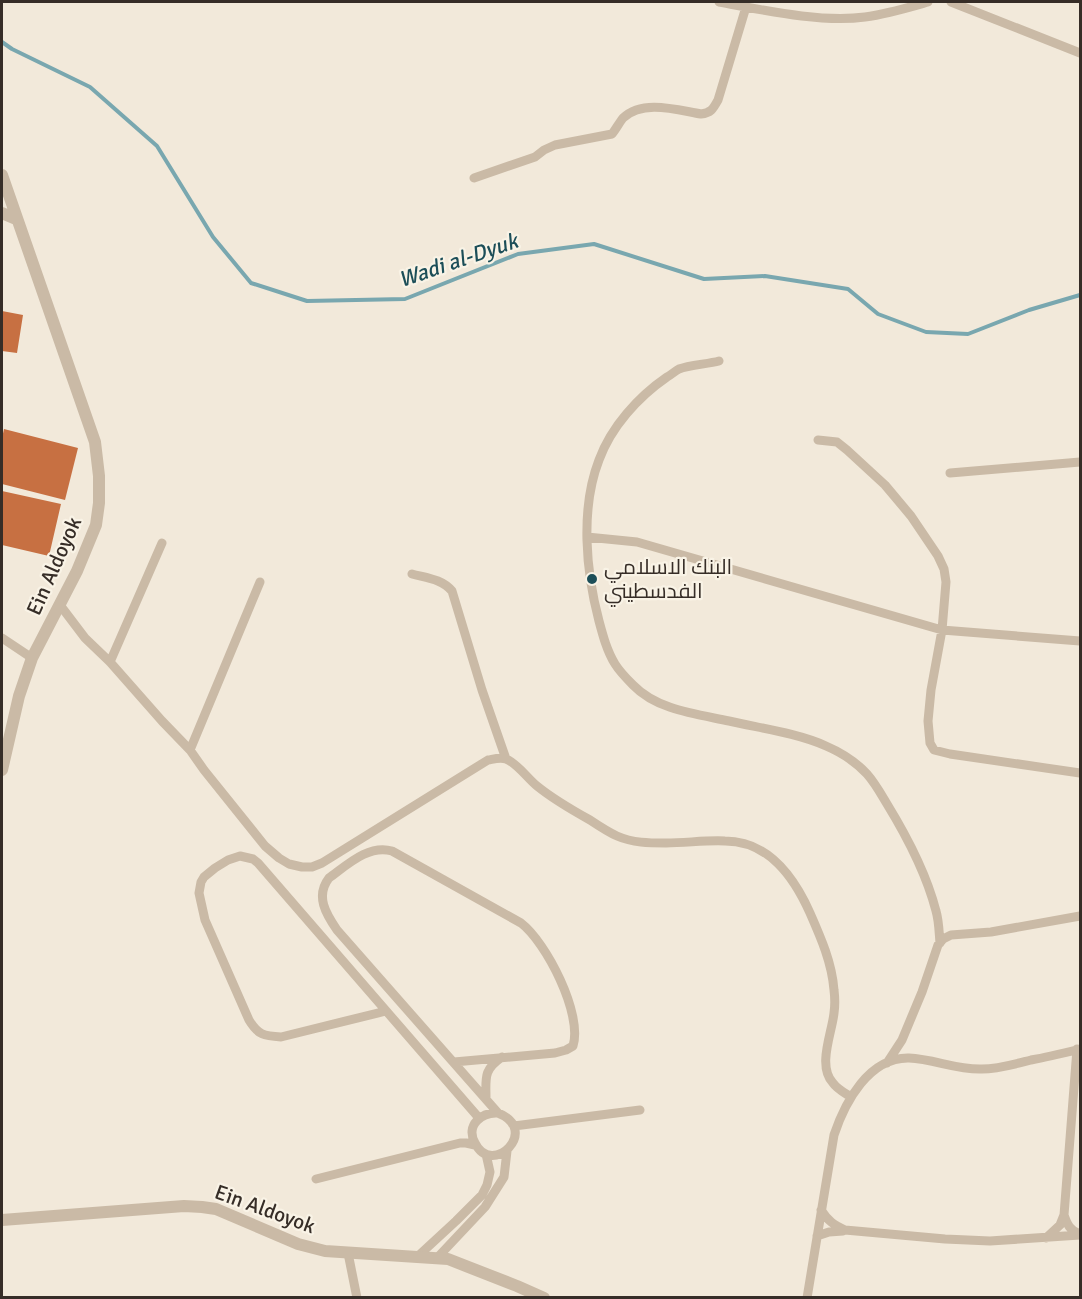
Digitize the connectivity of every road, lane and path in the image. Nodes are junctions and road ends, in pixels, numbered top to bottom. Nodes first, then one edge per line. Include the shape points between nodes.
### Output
1 (718, 2) edge
2 (928, 2) edge
3 (951, 2) edge
4 (768, 6) edge
5 (746, 7) junction
6 (1080, 53) edge
7 (474, 178) dead end
8 (3, 183) edge
9 (2, 213) edge
10 (16, 219) junction
11 (719, 362) dead end
12 (818, 440) dead end
13 (1080, 462) edge
14 (950, 472) dead end
15 (588, 537) junction
16 (162, 543) dead end
17 (412, 574) dead end
18 (260, 582) dead end
19 (60, 605) junction
20 (942, 630) junction
21 (2, 638) edge
22 (1080, 641) edge
23 (32, 658) junction
24 (110, 662) junction
25 (190, 750) junction
26 (506, 759) junction
27 (2, 770) edge
28 (1080, 773) edge
29 (1080, 916) edge
30 (940, 943) junction
31 (386, 1011) junction
32 (1079, 1049) edge
33 (502, 1058) junction
34 (454, 1062) junction
35 (887, 1063) junction
36 (851, 1097) junction
37 (486, 1099) junction
38 (640, 1110) dead end
39 (498, 1113) junction
40 (479, 1118) junction
41 (514, 1126) junction
42 (475, 1145) junction
43 (507, 1151) junction
44 (486, 1154) junction
45 (316, 1179) dead end
46 (821, 1210) junction
47 (1064, 1215) junction
48 (2, 1220) edge
49 (845, 1230) junction
50 (1080, 1235) edge
51 (817, 1236) junction
52 (1046, 1238) junction
53 (348, 1253) junction
54 (417, 1257) junction
55 (437, 1258) junction
56 (357, 1298) edge
57 (543, 1298) edge
58 (807, 1298) edge

1 - 5 street
2 - 4 street via 863,17 830,18
3 - 6 street
4 - 5 street
5 - 7 street via 712,110 701,114 640,108 629,113 612,134 555,145 535,157
8 - 10 street, Ein Aldoyok
9 - 10 street
10 - 19 street, Ein Aldoyok via 94,442 99,476 96,525
11 - 15 street via 679,369 644,396 612,434 595,472
12 - 20 street via 837,442 885,485 938,556 946,582
13 - 14 street
15 - 20 street via 637,542
15 - 30 street via 591,588 597,613 609,653 624,675 645,696 663,705 807,739 859,766 909,842 937,913
16 - 24 street
17 - 26 street via 446,584 452,591
18 - 25 street
19 - 23 street, Ein Aldoyok
19 - 24 street
20 - 22 street
20 - 28 street via 929,711 930,743 934,750
21 - 23 street
23 - 27 street, Ein Aldoyok
24 - 25 street
25 - 26 street via 265,846 289,864 302,867 322,863 488,760
26 - 36 street via 554,799 630,842 728,840 763,852 783,868 809,911 832,972 834,1013 826,1051 827,1071 832,1083
29 - 30 street via 951,935
30 - 35 street via 902,1040
31 - 31 street via 258,862 240,856 228,860 201,882 199,899 205,920 254,1030 281,1037
31 - 40 street
32 - 35 street via 983,1070 910,1058
32 - 47 street
33 - 34 street
33 - 34 street via 555,1053 573,1046 575,1026 567,998 554,966 536,938 521,923 392,851 384,848 367,853 325,882 322,902 326,915
33 - 37 street via 488,1070
34 - 37 street
35 - 36 street
36 - 46 street via 834,1135
37 - 39 street
38 - 41 street
39 - 40 street
39 - 41 street
40 - 42 street via 472,1131
41 - 43 street via 515,1139
42 - 44 street
42 - 45 street via 460,1143
43 - 44 street
43 - 55 street via 504,1177 485,1207
44 - 54 street via 490,1172 482,1195
46 - 49 street via 834,1226
46 - 51 street
47 - 50 street via 1067,1225
47 - 52 street via 1060,1225
48 - 53 street, Ein Aldoyok via 202,1207 233,1215 298,1244
49 - 51 street
49 - 52 street via 990,1241
50 - 52 street
51 - 58 street
53 - 54 street, Ein Aldoyok
53 - 56 street
54 - 55 street, Ein Aldoyok
55 - 57 street, Ein Aldoyok via 460,1263

